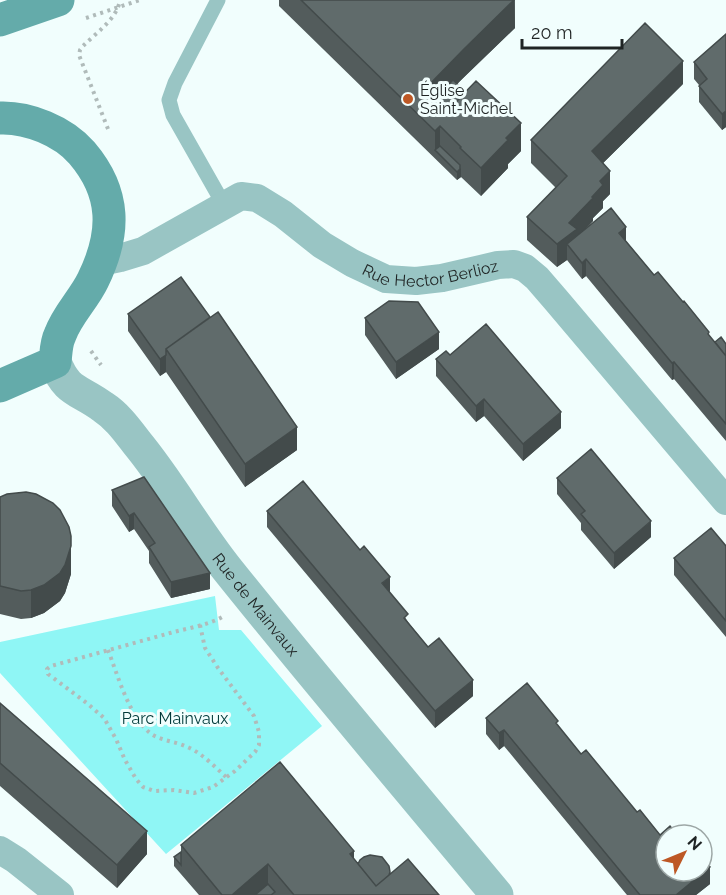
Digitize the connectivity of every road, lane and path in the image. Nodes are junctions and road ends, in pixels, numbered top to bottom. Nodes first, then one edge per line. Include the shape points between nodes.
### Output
1 (58, 0) edge
2 (120, 0) edge
3 (218, 0) edge
4 (0, 20) edge
5 (0, 118) edge
6 (109, 132) dead end
7 (224, 205) junction
8 (101, 262) junction
9 (55, 362) junction
10 (0, 386) edge
11 (726, 501) edge
12 (230, 613) dead end
13 (200, 625) junction
14 (108, 650) junction
15 (226, 777) junction
16 (0, 850) edge
17 (60, 895) edge
18 (497, 895) edge

1 - 4 main road
2 - 6 path via 109,20 80,50
3 - 7 lane via 169,100 173,115
5 - 8 main road via 41,125 58,133 93,166 109,210 108,237
7 - 8 street, Rue Hector Berlioz via 143,250
7 - 11 street, Rue Hector Berlioz via 241,196 257,198 352,263 386,279 442,278 498,265 525,268 550,292
8 - 9 main road via 59,336
9 - 10 main road
9 - 18 street, Rue de Mainvaux via 70,387 117,418 225,567
12 - 13 path
13 - 14 path
13 - 15 path via 206,648 254,716 259,732 255,752
14 - 15 path via 135,717 151,734 185,746
14 - 15 path via 51,666 48,674 104,718 143,787 194,793 213,787
16 - 17 street

